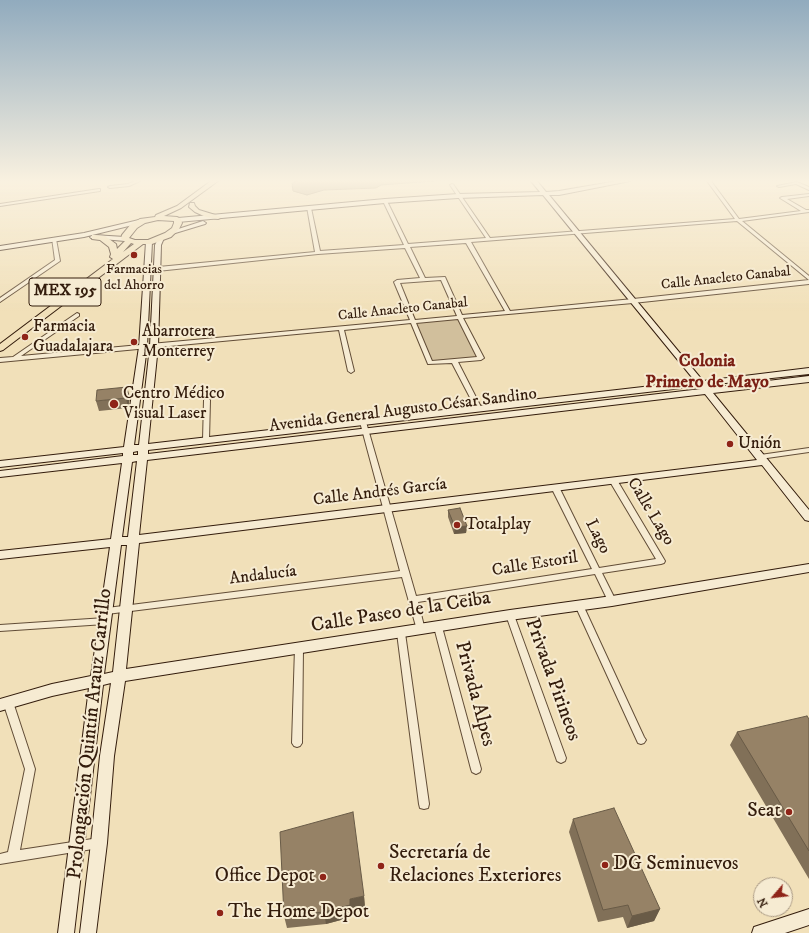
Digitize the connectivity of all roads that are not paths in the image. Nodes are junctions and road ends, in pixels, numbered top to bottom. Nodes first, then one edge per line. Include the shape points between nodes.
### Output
1 (125, 225) edge
2 (139, 225) edge
3 (177, 225) edge
4 (194, 225) edge
5 (312, 225) edge
6 (397, 225) edge
7 (478, 225) edge
8 (569, 225) edge
9 (676, 225) edge
10 (743, 225) edge
11 (172, 232) junction
12 (575, 232) junction
13 (95, 237) junction
14 (63, 238) junction
15 (161, 238) junction
16 (54, 240) junction
17 (127, 240) junction
18 (489, 240) junction
19 (145, 242) junction
20 (468, 242) junction
21 (407, 246) junction
22 (0, 248) edge
23 (318, 253) junction
24 (114, 257) junction
25 (158, 269) junction
26 (148, 270) junction
27 (423, 280) junction
28 (809, 280) edge
29 (0, 300) edge
30 (633, 301) junction
31 (508, 312) junction
32 (77, 315) dead end
33 (460, 317) junction
34 (414, 321) junction
35 (341, 328) junction
36 (0, 341) edge
37 (154, 346) junction
38 (143, 347) junction
39 (0, 348) edge
40 (14, 359) junction
41 (0, 360) edge
42 (454, 361) junction
43 (351, 371) dead end
44 (809, 371) edge
45 (809, 379) edge
46 (702, 384) junction
47 (708, 392) junction
48 (207, 400) dead end
49 (479, 409) junction
50 (364, 427) junction
51 (206, 440) junction
52 (143, 447) junction
53 (129, 449) junction
54 (809, 450) edge
55 (142, 458) junction
56 (762, 459) junction
57 (127, 460) junction
58 (0, 464) edge
59 (0, 474) edge
60 (613, 480) junction
61 (555, 487) junction
62 (388, 508) junction
63 (808, 515) edge
64 (133, 540) junction
65 (116, 542) junction
66 (0, 555) edge
67 (661, 560) joint
68 (809, 568) edge
69 (597, 571) junction
70 (406, 573) junction
71 (413, 600) junction
72 (612, 601) junction
73 (579, 605) junction
74 (125, 609) junction
75 (510, 615) junction
76 (106, 616) junction
77 (438, 627) junction
78 (0, 628) edge
79 (421, 630) junction
80 (401, 633) junction
81 (299, 648) junction
82 (119, 676) junction
83 (97, 680) junction
84 (4, 703) edge
85 (641, 740) dead end
86 (296, 743) dead end
87 (561, 758) dead end
88 (476, 769) dead end
89 (424, 804) dead end
90 (99, 843) junction
91 (76, 846) junction
92 (13, 856) junction
93 (0, 859) edge
94 (809, 918) edge
95 (66, 933) edge
96 (88, 933) edge
97 (760, 933) edge

1 - 14 main road
2 - 17 main road via 129,231
3 - 11 main road
4 - 11 main road
5 - 23 street
6 - 21 street
7 - 18 street
8 - 12 main road
9 - 12 street
10 - 28 street
11 - 15 main road
12 - 18 street
12 - 30 main road
13 - 14 main road
13 - 17 main road
13 - 24 main road via 102,238 113,246
14 - 16 main road
15 - 19 main road
15 - 25 main road, Prolongación Quintín Arauz Carrillo via 158,245
16 - 22 main road
16 - 29 street via 58,260
17 - 19 main road
17 - 24 main road, MEX 195
18 - 20 street
19 - 26 main road, Prolongación Quintín Arauz Carrillo
19 - 39 main road, MEX 195
20 - 21 street
20 - 31 street
21 - 23 street
21 - 27 street
23 - 25 street
24 - 36 main road, MEX 195
25 - 26 street
25 - 37 main road, Prolongación Quintín Arauz Carrillo
26 - 38 main road, Prolongación Quintín Arauz Carrillo
27 - 33 street via 443,278
27 - 34 street via 397,282
28 - 30 street, Calle Anacleto Canabal
30 - 31 street, Calle Anacleto Canabal
30 - 46 main road
31 - 33 street, Calle Anacleto Canabal
32 - 40 street
33 - 34 street, Calle Anacleto Canabal
33 - 42 street via 481,358
34 - 35 street, Calle Anacleto Canabal
34 - 42 street via 430,363
35 - 37 street, Calle Anacleto Canabal
35 - 43 street
37 - 38 street, Calle Anacleto Canabal
37 - 52 main road, Prolongación Quintín Arauz Carrillo
38 - 40 street, Calle Anacleto Canabal
38 - 53 main road, Prolongación Quintín Arauz Carrillo
40 - 41 street, Calle Anacleto Canabal
42 - 49 street
44 - 46 main road, Avenida General Augusto César Sandino
45 - 47 main road, Avenida General Augusto César Sandino
46 - 47 main road
46 - 49 main road, Avenida General Augusto César Sandino
47 - 50 main road, Avenida General Augusto César Sandino
47 - 56 main road
48 - 51 street
49 - 50 main road, Avenida General Augusto César Sandino
50 - 51 main road, Avenida General Augusto César Sandino
50 - 55 main road, Avenida General Augusto César Sandino
50 - 62 street
51 - 52 main road, Avenida General Augusto César Sandino
52 - 53 main road, Avenida General Augusto César Sandino
52 - 55 main road, Prolongación Quintín Arauz Carrillo
53 - 57 main road, Prolongación Quintín Arauz Carrillo
53 - 58 main road, Avenida General Augusto César Sandino
54 - 56 street, Calle Andrés García
55 - 57 main road, Avenida General Augusto César Sandino
55 - 64 main road, Prolongación Quintín Arauz Carrillo
56 - 60 main road, Calle Andrés García
56 - 63 main road
57 - 59 main road, Avenida General Augusto César Sandino
57 - 65 main road, Prolongación Quintín Arauz Carrillo
60 - 61 main road, Calle Andrés García
60 - 67 street, Calle Lago
61 - 62 main road, Calle Andrés García
61 - 69 street, Lago
62 - 64 main road, Calle Andrés García
62 - 70 street
64 - 65 main road, Calle Andrés García
64 - 74 main road, Prolongación Quintín Arauz Carrillo
65 - 66 main road, Calle Andrés García
65 - 76 main road, Prolongación Quintín Arauz Carrillo
67 - 69 street, Calle Estoril
68 - 72 main road, Calle Paseo de la Ceiba
69 - 71 street, Calle Estoril
69 - 72 street, Lago
70 - 71 street
70 - 74 street, Andalucía
71 - 79 street
72 - 73 main road, Calle Paseo de la Ceiba
73 - 75 main road, Calle Paseo de la Ceiba
73 - 85 street
74 - 76 street, Andalucía
74 - 82 main road, Prolongación Quintín Arauz Carrillo
75 - 77 main road, Calle Paseo de la Ceiba
75 - 87 street, Privada Pirineos
76 - 78 street, Andalucía
76 - 83 main road, Prolongación Quintín Arauz Carrillo
77 - 79 main road, Calle Paseo de la Ceiba
77 - 88 street, Privada Alpes
79 - 80 main road, Calle Paseo de la Ceiba
80 - 81 main road, Calle Paseo de la Ceiba
80 - 89 street
81 - 82 main road, Calle Paseo de la Ceiba
81 - 86 street
82 - 83 main road, Calle Paseo de la Ceiba
82 - 90 main road, Prolongación Quintín Arauz Carrillo via 106,756
83 - 84 main road, Calle Paseo de la Ceiba
83 - 91 main road, Prolongación Quintín Arauz Carrillo
84 - 92 street via 30,769
90 - 91 street
90 - 96 main road, Prolongación Quintín Arauz Carrillo
91 - 92 street
91 - 95 main road, Prolongación Quintín Arauz Carrillo
92 - 93 street
94 - 97 main road

